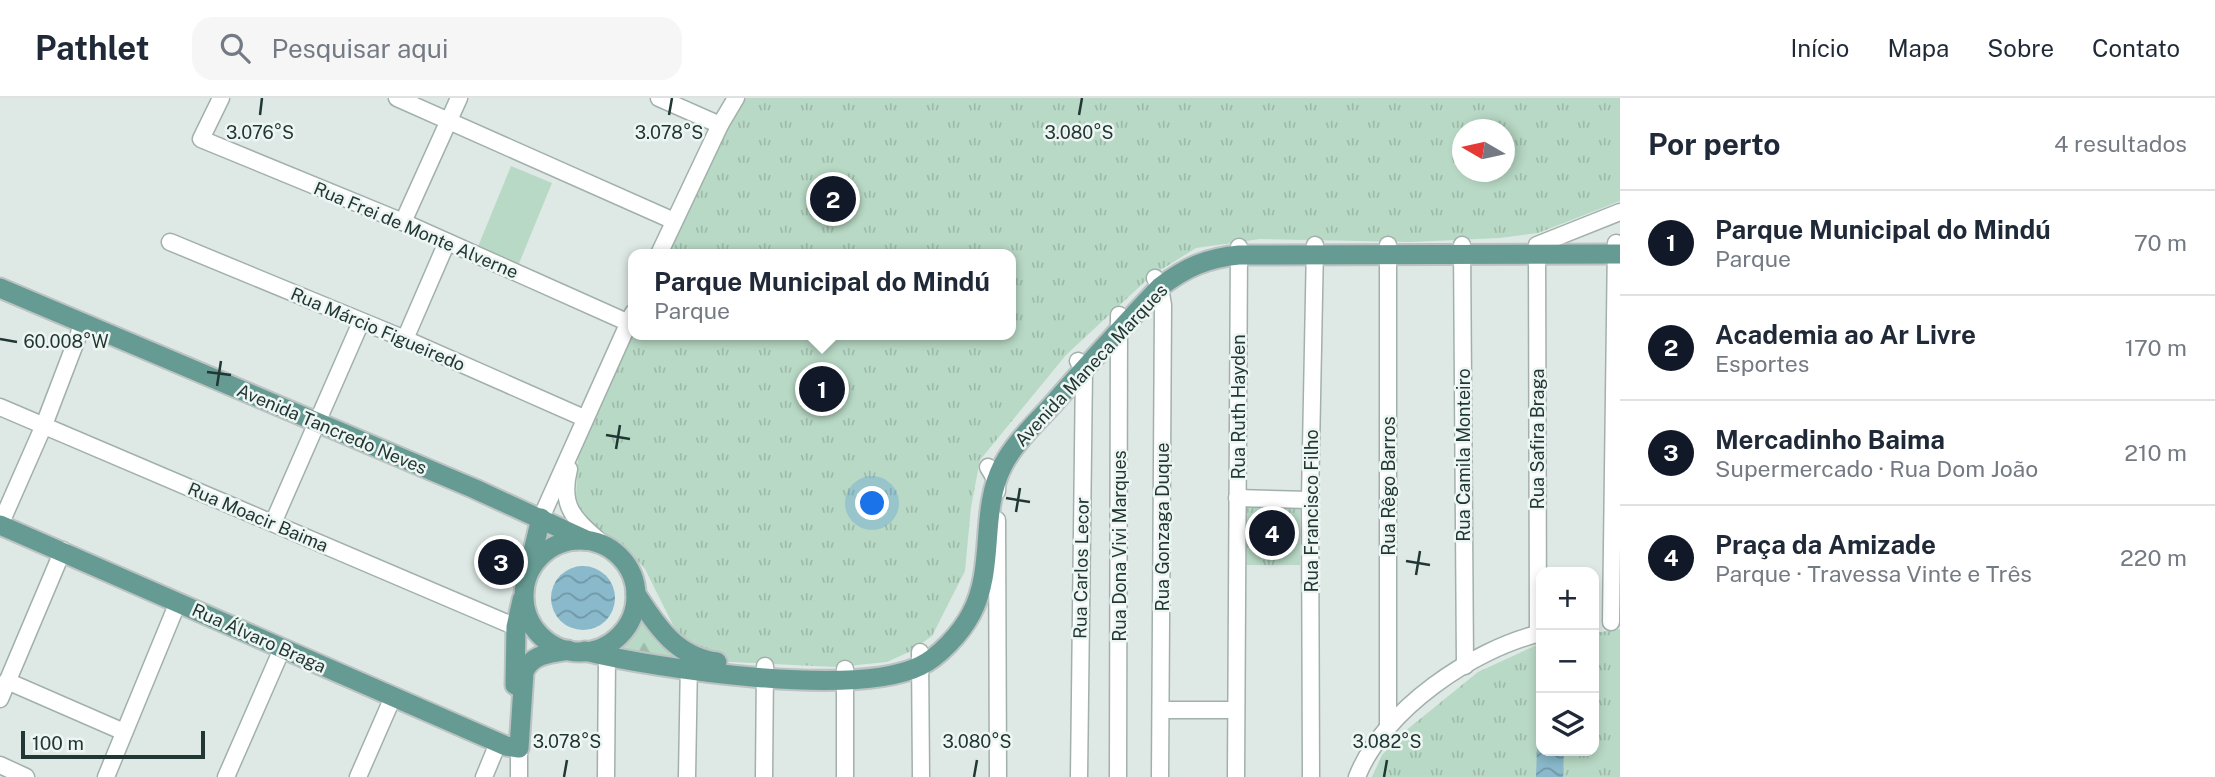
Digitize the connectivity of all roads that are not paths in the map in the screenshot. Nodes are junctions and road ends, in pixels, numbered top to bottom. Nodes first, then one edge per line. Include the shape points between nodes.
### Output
1 (221, 98) edge
2 (397, 98) edge
3 (459, 98) edge
4 (659, 98) edge
5 (736, 98) edge
6 (449, 121) junction
7 (720, 125) junction
8 (1620, 212) edge
9 (674, 221) junction
10 (403, 222) junction
11 (170, 242) dead end
12 (447, 242) junction
13 (661, 249) edge
14 (1316, 249) junction
15 (1388, 249) junction
16 (1462, 249) junction
17 (1537, 249) junction
18 (1618, 249) edge
19 (1239, 251) junction
20 (1158, 283) junction
21 (0, 288) edge
22 (628, 317) edge
23 (361, 322) junction
24 (1120, 322) junction
25 (83, 323) junction
26 (628, 324) edge
27 (405, 339) junction
28 (1081, 365) junction
29 (0, 407) edge
30 (317, 422) junction
31 (581, 424) junction
32 (44, 425) junction
33 (992, 475) junction
34 (1237, 498) junction
35 (1310, 499) junction
36 (541, 518) junction
37 (273, 523) junction
38 (0, 525) edge
39 (595, 543) junction
40 (63, 550) junction
41 (526, 585) junction
42 (636, 594) junction
43 (178, 602) junction
44 (1615, 622) edge
45 (516, 627) junction
46 (1539, 630) edge
47 (1536, 634) edge
48 (282, 649) junction
49 (577, 651) junction
50 (607, 657) junction
51 (921, 659) junction
52 (689, 662) junction
53 (1465, 666) junction
54 (765, 671) junction
55 (845, 675) junction
56 (7, 681) junction
57 (393, 697) junction
58 (0, 699) edge
59 (1161, 710) junction
60 (1236, 710) junction
61 (520, 720) junction
62 (1388, 726) junction
63 (124, 732) junction
64 (498, 743) junction
65 (519, 748) junction
66 (0, 765) edge
67 (230, 776) edge
68 (26, 777) edge
69 (106, 777) edge
70 (358, 777) edge
71 (484, 777) edge
72 (519, 777) edge
73 (606, 777) edge
74 (687, 777) edge
75 (764, 777) edge
76 (845, 777) edge
77 (921, 777) edge
78 (998, 777) edge
79 (1079, 777) edge
80 (1118, 777) edge
81 (1160, 777) edge
82 (1236, 777) edge
83 (1311, 777) edge
84 (1357, 777) edge

1 - 10 street, Rua Frei de Monte Alverne via 201,139
2 - 6 street
3 - 6 street
4 - 7 street
5 - 7 street
6 - 9 street
6 - 10 street
7 - 9 street
8 - 17 street
9 - 13 street
10 - 12 street, Rua Frei de Monte Alverne
11 - 23 street, Rua Márcio Figueiredo
12 - 22 street, Rua Frei de Monte Alverne
12 - 27 street
14 - 15 main road, Avenida Maneca Marques
14 - 19 main road, Avenida Maneca Marques
14 - 35 street, Rua Francisco Filho
15 - 16 main road, Avenida Maneca Marques
15 - 62 street, Rua Rêgo Barros
16 - 17 main road, Avenida Maneca Marques
16 - 53 street, Rua Camila Monteiro
17 - 18 main road, Avenida Maneca Marques
17 - 46 street, Rua Safira Braga
18 - 44 street
19 - 20 main road, Avenida Maneca Marques via 1208,258
19 - 34 street, Rua Ruth Hayden
20 - 24 main road, Avenida Maneca Marques
20 - 59 street, Rua Gonzaga Duque
21 - 25 main road, Avenida Tancredo Neves
23 - 27 street, Rua Márcio Figueiredo
23 - 30 street
24 - 28 main road, Avenida Maneca Marques
24 - 80 street, Rua Dona Vivi Marques
25 - 30 main road, Avenida Tancredo Neves
25 - 32 street
26 - 31 street
27 - 31 street, Rua Márcio Figueiredo
28 - 33 main road, Avenida Maneca Marques
28 - 79 street, Rua Carlos Lecor
29 - 32 street, Rua Moacir Baima
30 - 36 main road, Avenida Tancredo Neves
30 - 37 street
31 - 36 street
31 - 39 street via 567,478 567,506
32 - 37 street, Rua Moacir Baima
32 - 38 street
33 - 51 main road, Avenida Maneca Marques via 980,595 970,617 949,643
33 - 78 street
34 - 35 street
34 - 60 street, Rua Ruth Hayden
35 - 83 street, Rua Francisco Filho
36 - 39 main road, Avenida Tancredo Neves
36 - 41 main road
37 - 45 street, Rua Moacir Baima
38 - 40 main road, Rua Álvaro Braga
39 - 41 main road via 561,543 550,549 540,557
39 - 42 main road via 614,551 630,570
40 - 43 main road, Rua Álvaro Braga
40 - 56 street
41 - 45 main road
41 - 49 main road via 525,605 535,629 544,639
42 - 49 main road via 622,633 611,642
42 - 52 main road
43 - 48 main road, Rua Álvaro Braga
43 - 63 street
45 - 61 main road via 514,668
47 - 53 street
48 - 57 main road, Rua Álvaro Braga
48 - 67 street
49 - 50 main road, Avenida Maneca Marques
49 - 61 main road via 539,656 527,665
50 - 52 main road, Avenida Maneca Marques
50 - 73 street
51 - 55 main road, Avenida Maneca Marques via 892,675
51 - 77 street
52 - 54 main road, Avenida Maneca Marques
52 - 74 street
53 - 62 street
54 - 55 main road, Avenida Maneca Marques
54 - 75 street
55 - 76 street
56 - 58 street
56 - 63 street
57 - 64 main road, Rua Álvaro Braga
57 - 70 street
59 - 60 street
59 - 81 street, Rua Gonzaga Duque
60 - 82 street, Rua Ruth Hayden
61 - 65 main road
62 - 84 street
63 - 69 street
64 - 65 main road, Rua Álvaro Braga
64 - 71 street
65 - 72 street
66 - 68 street

